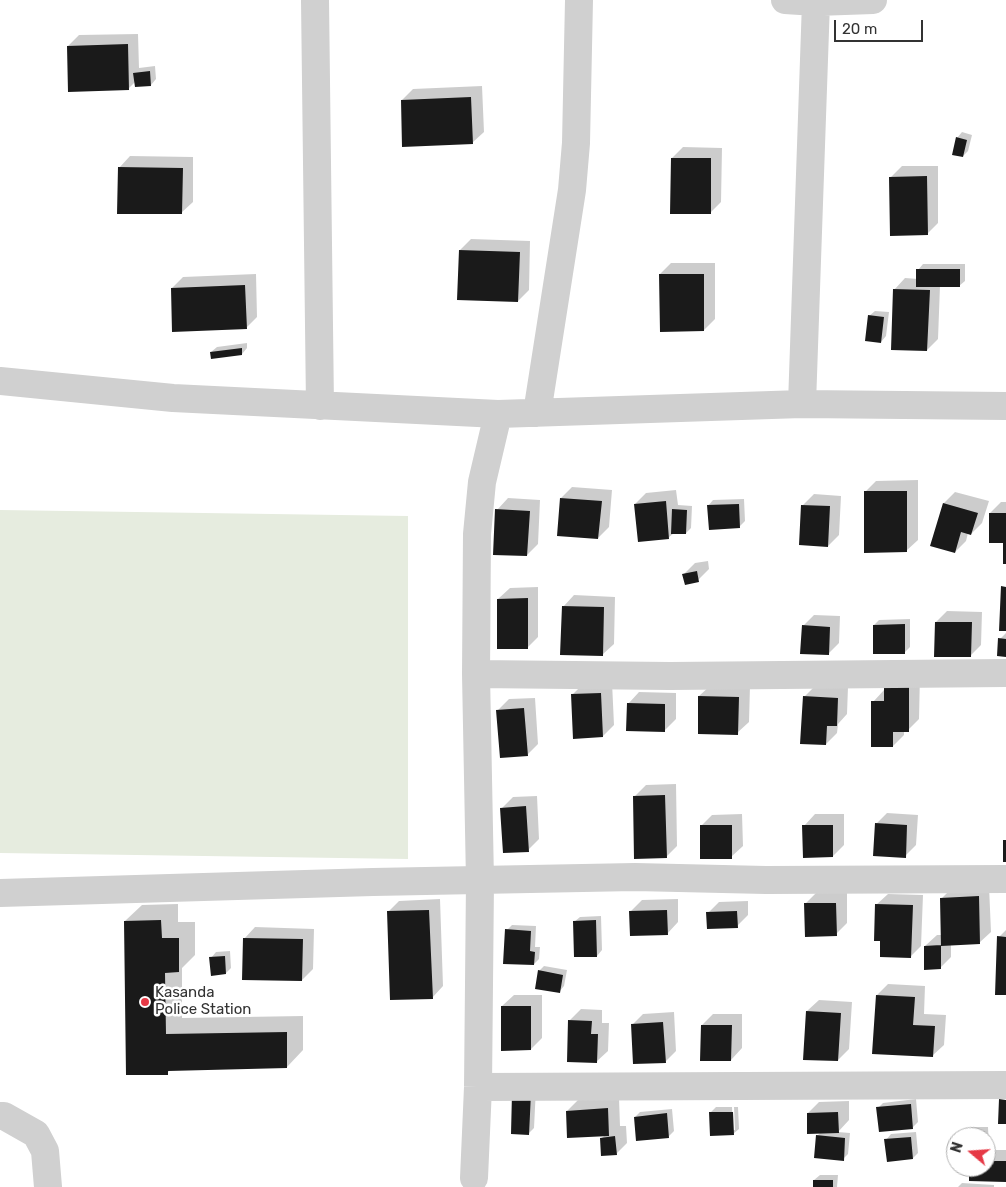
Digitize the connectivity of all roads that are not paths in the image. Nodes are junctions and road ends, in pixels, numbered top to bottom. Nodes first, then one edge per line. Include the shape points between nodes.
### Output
1 (315, 0) edge
2 (579, 0) edge
3 (785, 0) edge
4 (873, 0) edge
5 (816, 2) junction
6 (0, 381) edge
7 (802, 404) junction
8 (320, 406) junction
9 (1006, 406) edge
10 (537, 413) junction
11 (498, 414) junction
12 (1006, 673) edge
13 (476, 674) junction
14 (1006, 879) edge
15 (480, 881) junction
16 (0, 893) edge
17 (1006, 1085) edge
18 (478, 1087) junction
19 (0, 1116) edge
20 (474, 1178) dead end
21 (48, 1187) edge

1 - 8 street
2 - 10 street via 572,190
3 - 5 street
4 - 5 street
5 - 7 street
6 - 8 street via 173,398
7 - 9 street
7 - 10 street
8 - 11 street
10 - 11 street
11 - 13 street via 482,482 476,534
12 - 13 street
13 - 15 street
14 - 15 street via 635,877
15 - 16 street
15 - 18 street
17 - 18 street
18 - 20 street
19 - 21 street via 36,1134 45,1151

